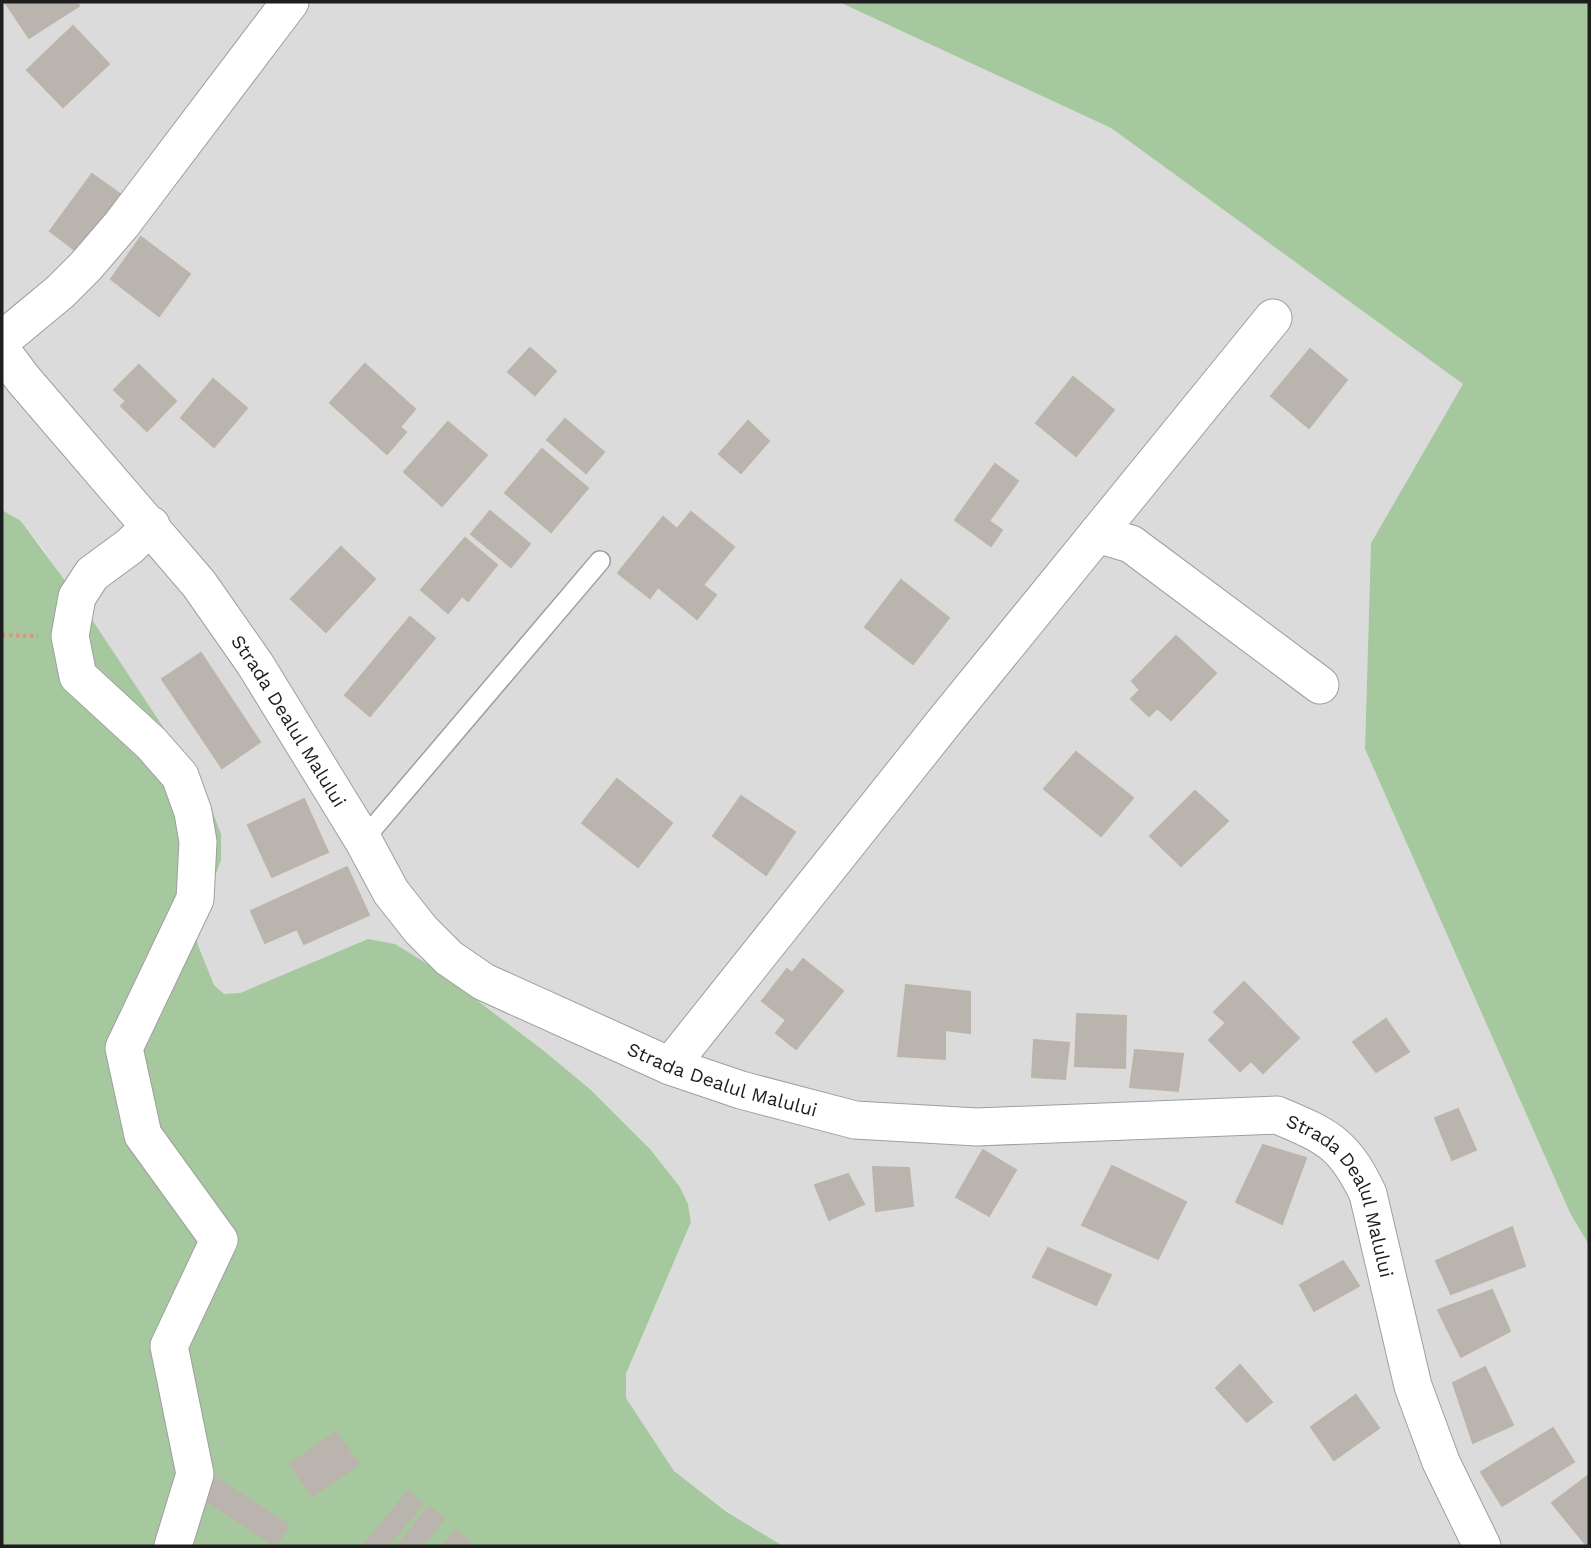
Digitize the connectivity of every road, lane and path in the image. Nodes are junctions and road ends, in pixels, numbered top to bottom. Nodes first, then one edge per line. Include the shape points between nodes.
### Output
1 (290, 2) edge
2 (1273, 318) dead end
3 (2, 340) edge
4 (2, 351) edge
5 (151, 526) junction
6 (1097, 534) junction
7 (600, 561) dead end
8 (1320, 685) dead end
9 (363, 840) junction
10 (670, 1066) junction
11 (173, 1546) edge
12 (1482, 1546) edge

1 - 3 street via 122,224 60,292
2 - 6 street
4 - 5 street, Strada Dealul Malului
5 - 9 street, Strada Dealul Malului via 255,664
5 - 11 street via 92,574 77,597 70,636 78,676 180,776 198,842 195,899 124,1048 143,1136 219,1240 169,1346 195,1474
6 - 8 street via 1131,544
6 - 10 street
7 - 9 lane
9 - 10 street, Strada Dealul Malului via 391,892 449,958 484,982
10 - 12 street, Strada Dealul Malului via 855,1120 977,1127 1277,1115 1314,1130 1342,1150 1368,1194 1413,1386 1441,1462

